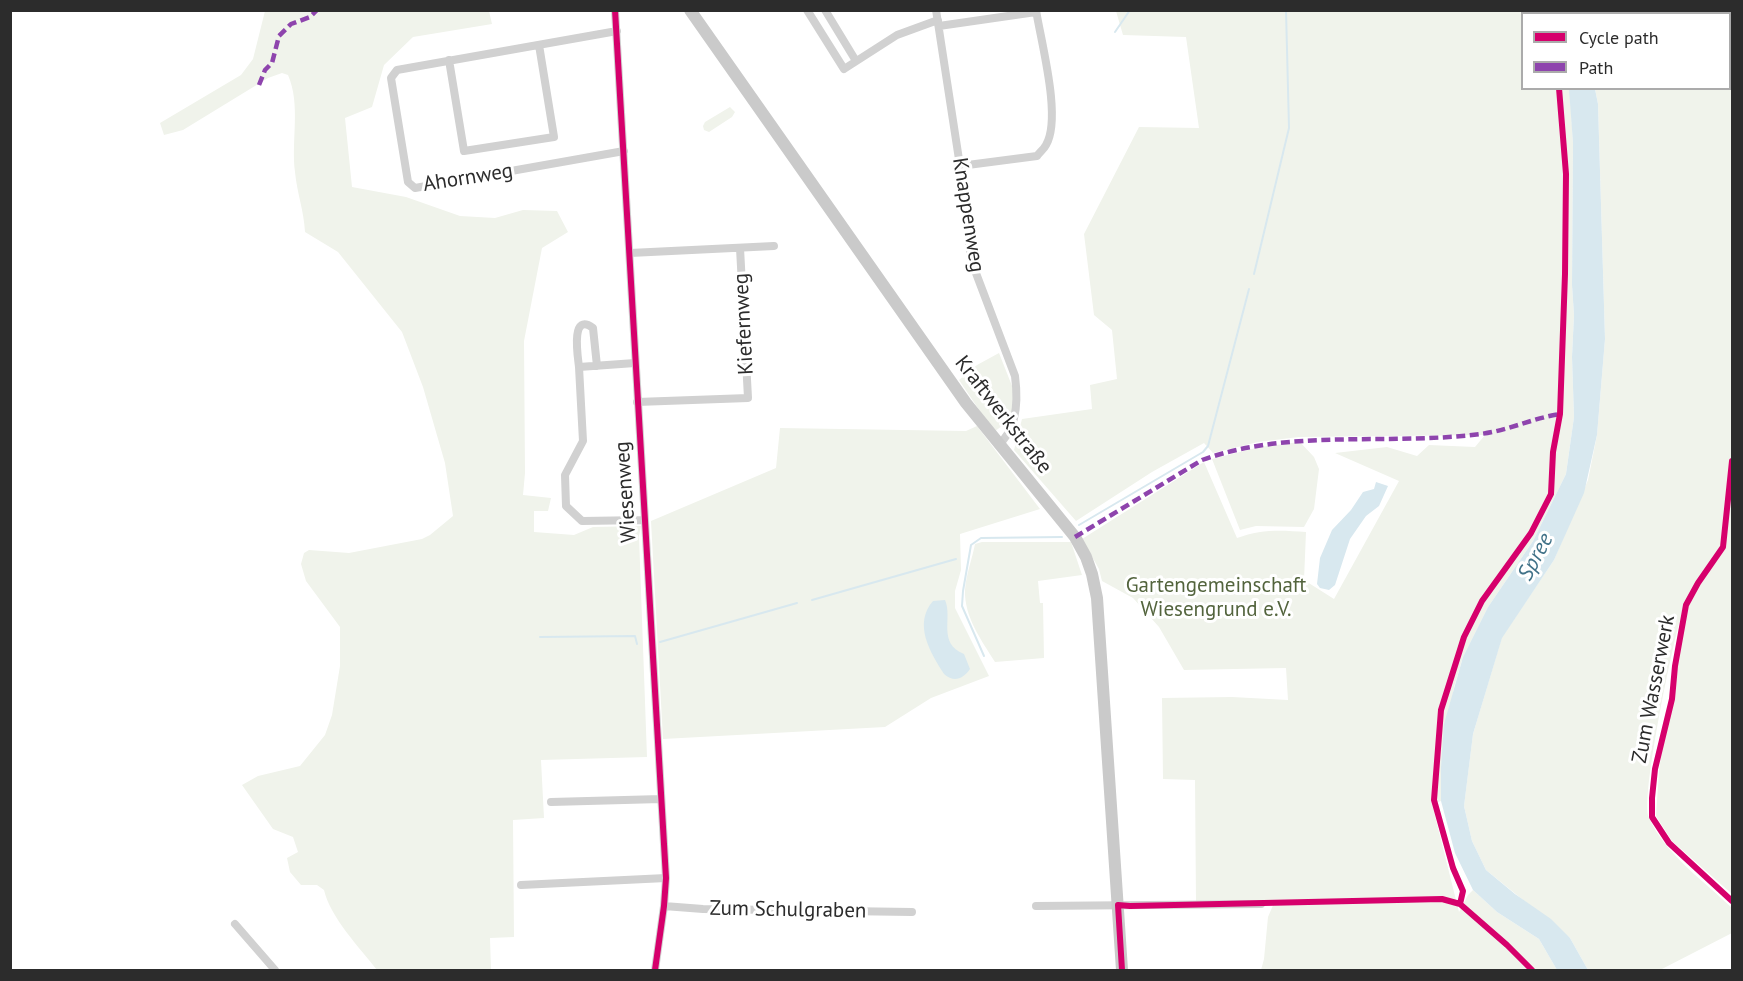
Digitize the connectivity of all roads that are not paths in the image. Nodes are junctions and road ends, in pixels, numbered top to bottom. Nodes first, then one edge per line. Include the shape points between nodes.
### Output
1 (615, 10) edge
2 (690, 10) edge
3 (807, 10) edge
4 (825, 10) edge
5 (1036, 11) edge
6 (937, 19) edge
7 (617, 31) junction
8 (843, 40) junction
9 (538, 45) junction
10 (832, 48) junction
11 (449, 60) junction
12 (856, 61) junction
13 (624, 151) junction
14 (960, 166) junction
15 (774, 246) dead end
16 (740, 248) junction
17 (630, 253) junction
18 (635, 363) junction
19 (597, 366) junction
20 (579, 367) junction
21 (637, 402) junction
22 (998, 445) junction
23 (645, 520) junction
24 (661, 799) junction
25 (551, 802) dead end
26 (666, 878) junction
27 (522, 885) dead end
28 (1260, 903) dead end
29 (1118, 905) junction
30 (664, 906) junction
31 (1036, 906) dead end
32 (912, 912) dead end
33 (235, 924) dead end
34 (275, 970) edge
35 (655, 970) edge
36 (1122, 970) edge

1 - 7 street, Wiesenweg
2 - 22 main road, Kraftwerkstraße
3 - 10 street
4 - 8 street
5 - 6 street
5 - 14 street via 1052,104 1047,144 1037,156
6 - 12 street via 897,35
6 - 14 street, Knappenweg
7 - 9 street
7 - 13 street, Wiesenweg
8 - 10 street
8 - 12 street
9 - 11 street
9 - 11 street via 554,137 464,151
10 - 12 street via 843,69
11 - 13 street, Ahornweg via 397,70 391,78 408,182 415,188
13 - 17 street, Wiesenweg
14 - 22 street, Knappenweg via 971,260 1017,390 1011,427
15 - 16 street, Kiefernweg
16 - 17 street, Kiefernweg
16 - 21 street, Kiefernweg via 748,398
17 - 18 street, Wiesenweg
18 - 19 street
18 - 21 street, Wiesenweg
19 - 20 street
19 - 20 street, Wiesenweg via 593,328 584,325 576,334
20 - 23 street, Wiesenweg via 583,441 565,475 566,506 582,521
21 - 23 street, Wiesenweg
22 - 29 main road, Kraftwerkstraße via 1068,527 1092,574 1097,598
23 - 24 street, Wiesenweg
24 - 25 street
24 - 26 street, Wiesenweg
26 - 27 street
26 - 30 street, Wiesenweg
28 - 29 street
29 - 31 street
29 - 36 main road, Kraftwerkstraße
30 - 32 street, Zum Schulgraben
30 - 35 street, Wiesenweg
33 - 34 street

